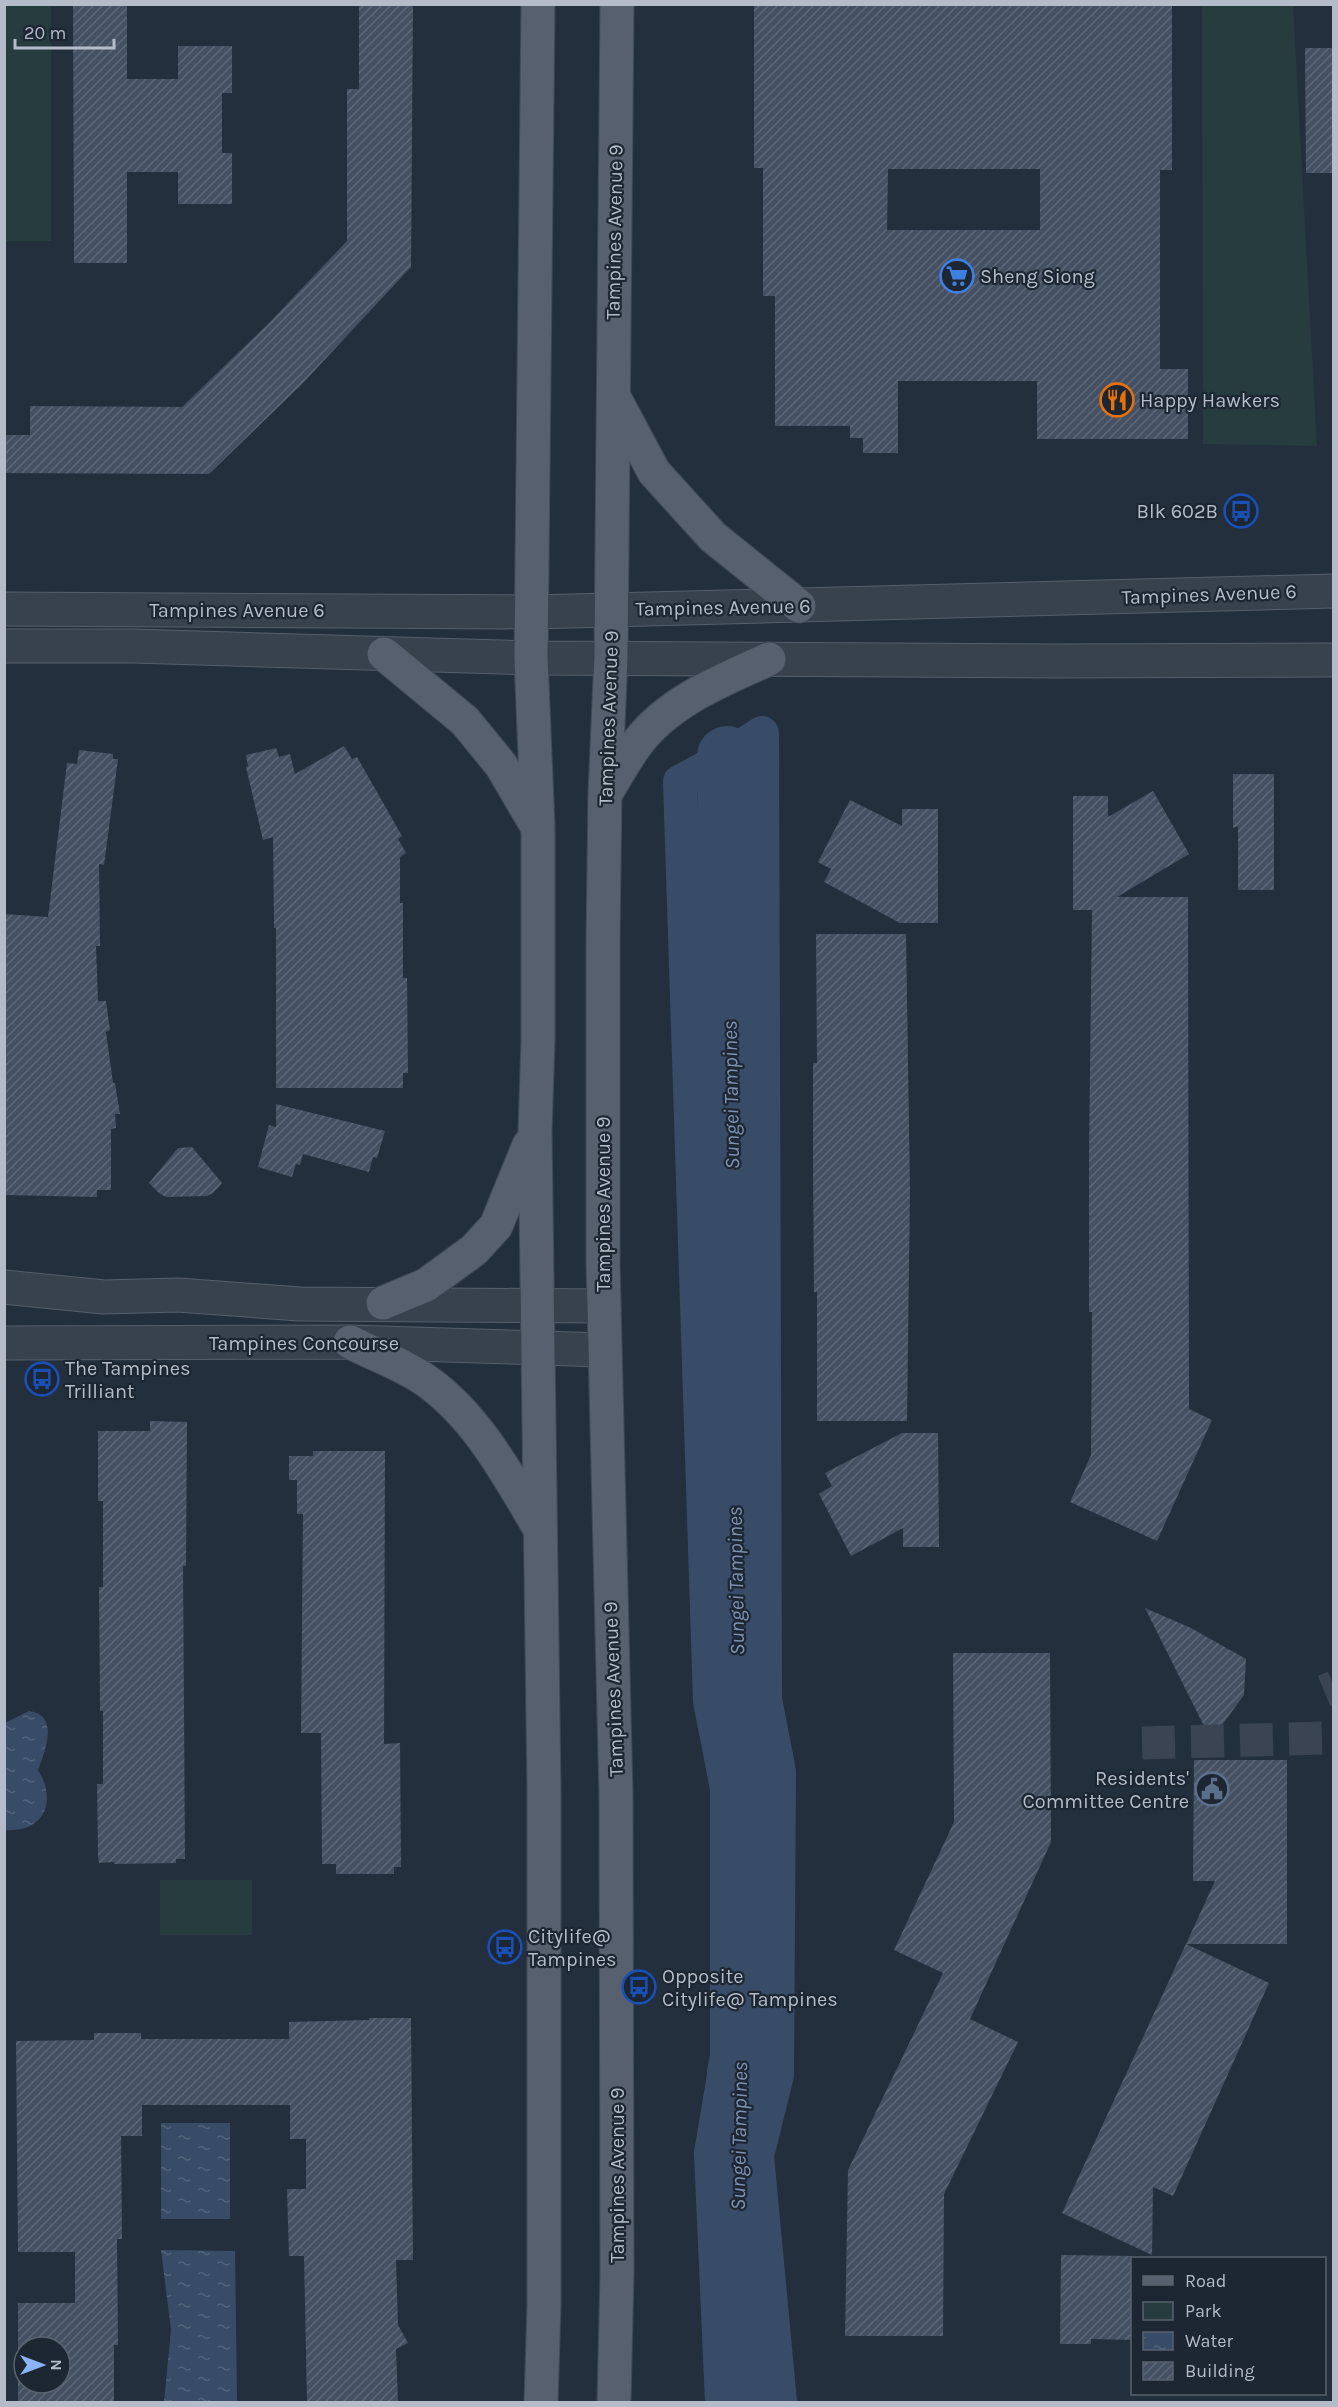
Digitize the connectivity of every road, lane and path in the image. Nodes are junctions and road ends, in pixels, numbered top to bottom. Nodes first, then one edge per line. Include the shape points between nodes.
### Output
1 (538, 4) edge
2 (617, 4) edge
3 (612, 393) junction
4 (1334, 591) edge
5 (799, 606) junction
6 (4, 609) edge
7 (610, 610) junction
8 (532, 612) junction
9 (4, 646) edge
10 (384, 654) junction
11 (611, 656) junction
12 (531, 658) junction
13 (769, 659) junction
14 (1334, 660) edge
15 (605, 794) junction
16 (538, 827) junction
17 (535, 1131) junction
18 (4, 1287) edge
19 (383, 1303) junction
20 (538, 1305) junction
21 (603, 1306) junction
22 (4, 1342) edge
23 (350, 1342) junction
24 (538, 1348) junction
25 (604, 1350) junction
26 (541, 1530) junction
27 (541, 2403) edge
28 (614, 2403) edge

1 - 8 main road
2 - 3 main road, Tampines Avenue 9
3 - 5 main road via 654,472 713,537
3 - 7 main road, Tampines Avenue 9
4 - 5 street, Tampines Avenue 6
5 - 7 street, Tampines Avenue 6
6 - 8 street, Tampines Avenue 6
7 - 8 street, Tampines Avenue 6
7 - 11 main road, Tampines Avenue 9
8 - 12 main road
9 - 10 street, Tampines Avenue 6
10 - 12 street, Tampines Avenue 6
10 - 16 main road via 465,721 501,765
11 - 12 street, Tampines Avenue 6
11 - 13 street, Tampines Avenue 6
11 - 15 main road, Tampines Avenue 9
12 - 16 main road
13 - 14 street, Tampines Avenue 6
13 - 15 main road via 689,697 637,743
15 - 21 main road, Tampines Avenue 9
16 - 17 main road
17 - 19 main road via 496,1226 474,1250 426,1285
17 - 20 main road
18 - 19 street, Tampines Concourse via 104,1297 178,1295 299,1304
19 - 20 street, Tampines Concourse
20 - 21 street, Tampines Concourse
20 - 24 main road
21 - 25 main road, Tampines Avenue 9
22 - 23 street, Tampines Concourse
23 - 24 street, Tampines Concourse
23 - 26 main road via 428,1381 462,1411
24 - 25 street, Tampines Concourse
24 - 26 main road
25 - 28 main road, Tampines Avenue 9 via 616,1806
26 - 27 main road

